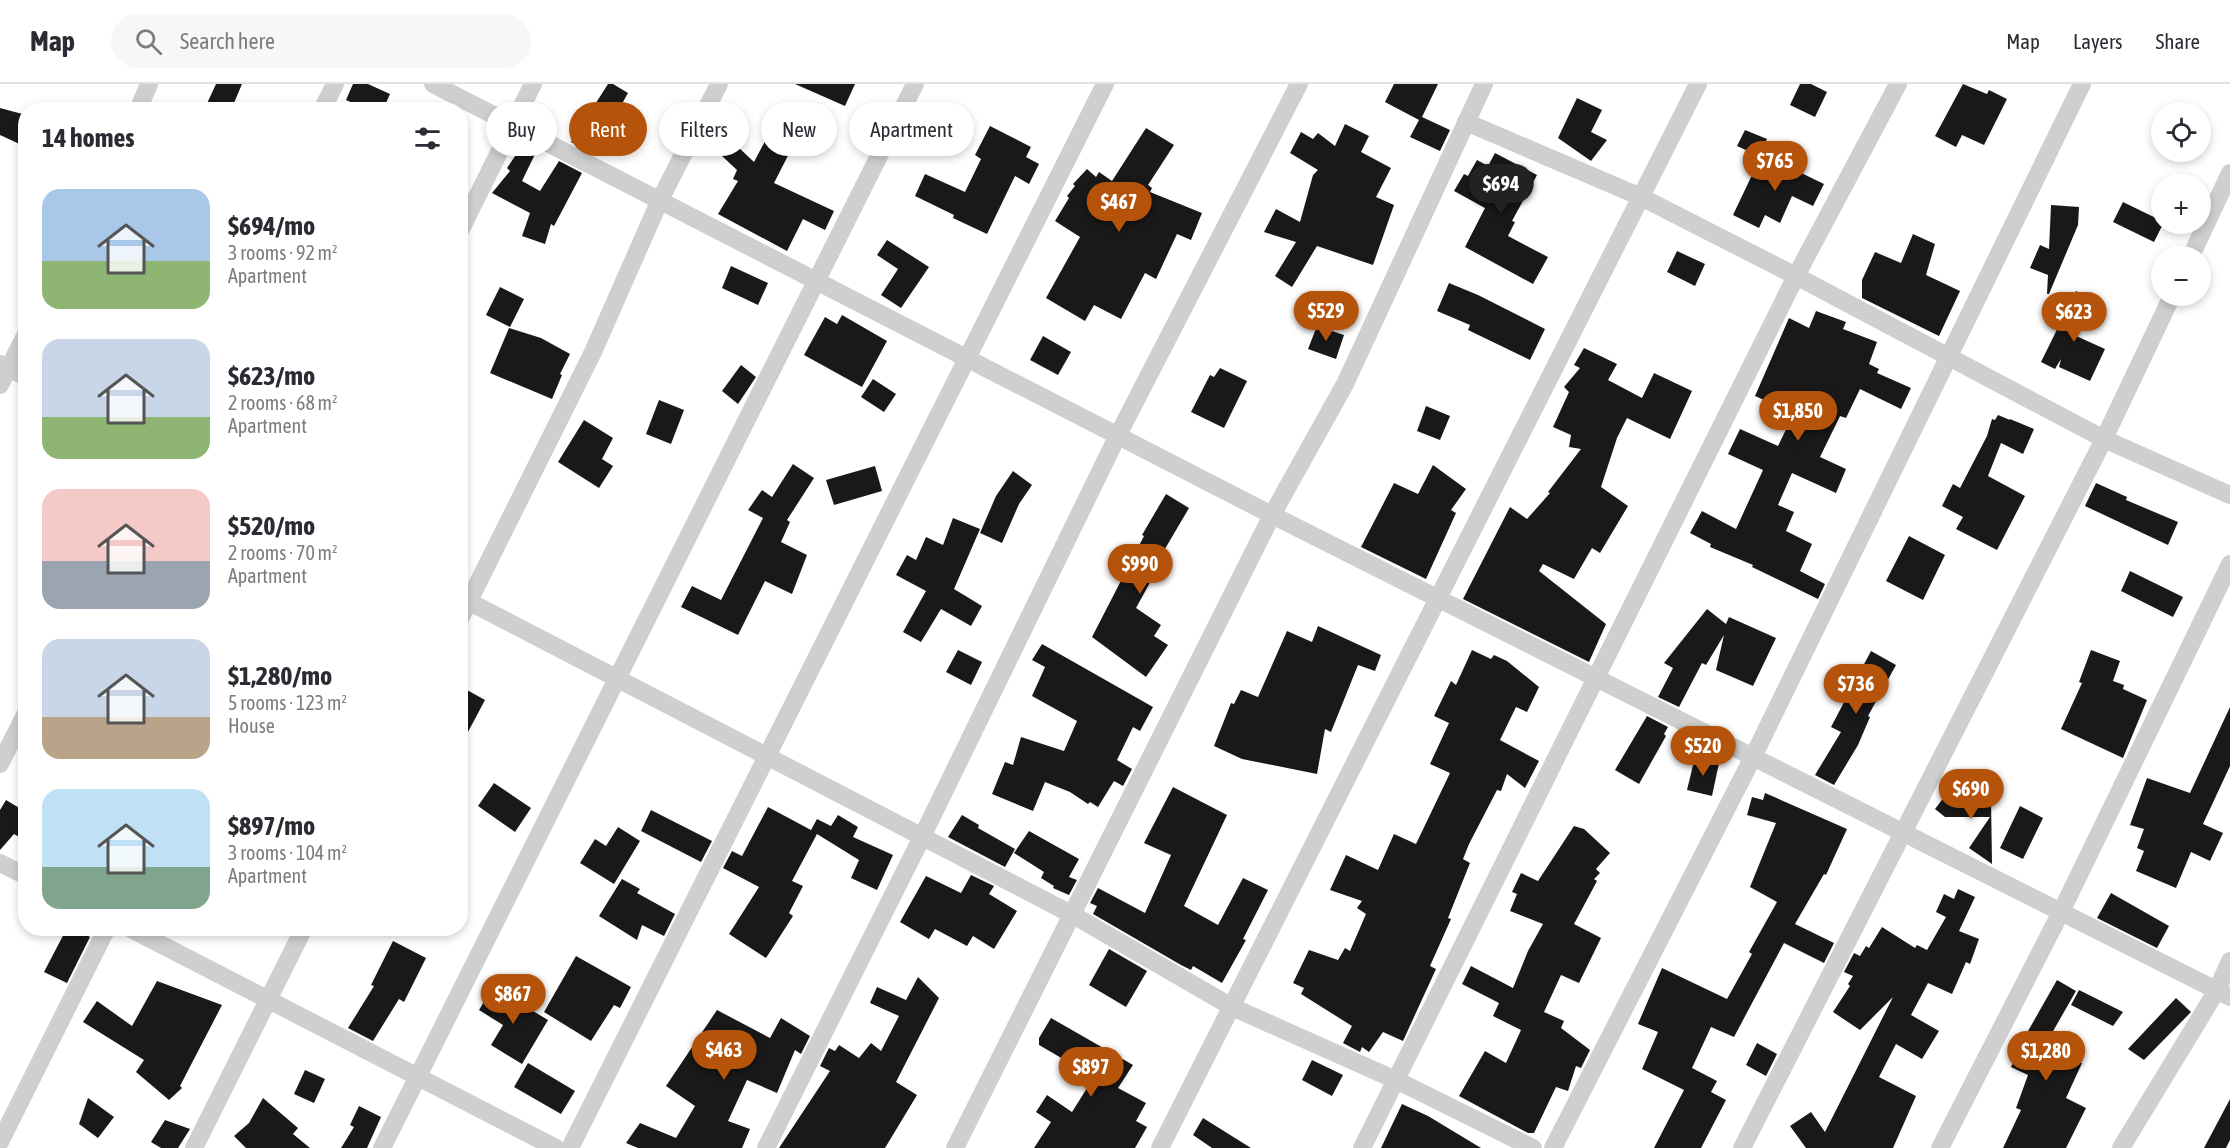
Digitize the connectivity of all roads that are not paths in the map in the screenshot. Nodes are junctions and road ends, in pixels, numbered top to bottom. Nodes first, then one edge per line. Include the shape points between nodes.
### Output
1 (149, 84) edge
2 (335, 84) edge
3 (433, 84) edge
4 (533, 84) edge
5 (719, 84) edge
6 (915, 84) edge
7 (1105, 84) edge
8 (1299, 84) edge
9 (1484, 84) edge
10 (1698, 84) edge
11 (1898, 84) edge
12 (2082, 84) edge
13 (141, 102) edge
14 (326, 102) edge
15 (468, 102) edge
16 (468, 102) edge
17 (525, 102) edge
18 (486, 111) edge
19 (1466, 122) junction
20 (557, 148) edge
21 (499, 156) edge
22 (2230, 173) edge
23 (1641, 197) junction
24 (660, 200) junction
25 (468, 215) edge
26 (2196, 246) edge
27 (1796, 276) junction
28 (816, 281) junction
29 (2167, 306) edge
30 (18, 346) edge
31 (1947, 356) junction
32 (967, 358) junction
33 (4, 366) edge
34 (18, 372) edge
35 (0, 385) edge
36 (1118, 435) junction
37 (2104, 439) junction
38 (2230, 495) edge
39 (1272, 515) junction
40 (2230, 564) edge
41 (468, 593) edge
42 (1438, 598) junction
43 (468, 601) edge
44 (618, 678) junction
45 (1597, 678) junction
46 (18, 729) edge
47 (767, 756) junction
48 (1753, 757) junction
49 (0, 764) edge
50 (1902, 832) junction
51 (922, 837) junction
52 (0, 863) edge
53 (18, 872) edge
54 (2061, 912) junction
55 (1073, 915) junction
56 (103, 936) edge
57 (144, 936) edge
58 (300, 936) edge
59 (2230, 961) edge
60 (2223, 994) edge
61 (268, 1000) junction
62 (1232, 1007) junction
63 (418, 1077) junction
64 (1398, 1081) junction
65 (0, 1142) edge
66 (194, 1148) edge
67 (382, 1148) edge
68 (556, 1148) edge
69 (570, 1148) edge
70 (766, 1148) edge
71 (956, 1148) edge
72 (1160, 1148) edge
73 (1362, 1148) edge
74 (1533, 1148) edge
75 (1553, 1148) edge
76 (1742, 1148) edge
77 (1940, 1148) edge
78 (2121, 1148) edge

1 - 13 street
2 - 14 street
3 - 16 street
4 - 17 street
5 - 24 street
6 - 28 street
7 - 32 street
8 - 36 street
9 - 19 street
10 - 23 street
11 - 27 street
12 - 31 street
15 - 18 street
19 - 23 street
19 - 39 street via 1345,384
20 - 24 street
21 - 25 street
22 - 26 street
23 - 27 street
23 - 42 street
24 - 28 street
24 - 41 street via 593,352
27 - 31 street
27 - 45 street
28 - 32 street
28 - 44 street
29 - 37 street
30 - 33 street
31 - 37 street
31 - 48 street
32 - 36 street
32 - 47 street
33 - 34 street
33 - 35 street
36 - 39 street
36 - 51 street
37 - 38 street
37 - 50 street
39 - 42 street
39 - 55 street
40 - 54 street
42 - 45 street
42 - 62 street
43 - 44 street
44 - 47 street
44 - 63 street
45 - 48 street
45 - 64 street
46 - 49 street
47 - 51 street
47 - 69 street
48 - 50 street
48 - 75 street
50 - 54 street
50 - 76 street
51 - 55 street
51 - 70 street
52 - 53 street
54 - 60 street
54 - 77 street
55 - 62 street
55 - 71 street
56 - 65 street
57 - 61 street
58 - 61 street
59 - 60 street
60 - 78 street
61 - 63 street
61 - 66 street
62 - 64 street
62 - 72 street
63 - 67 street
63 - 68 street
64 - 73 street
64 - 74 street

